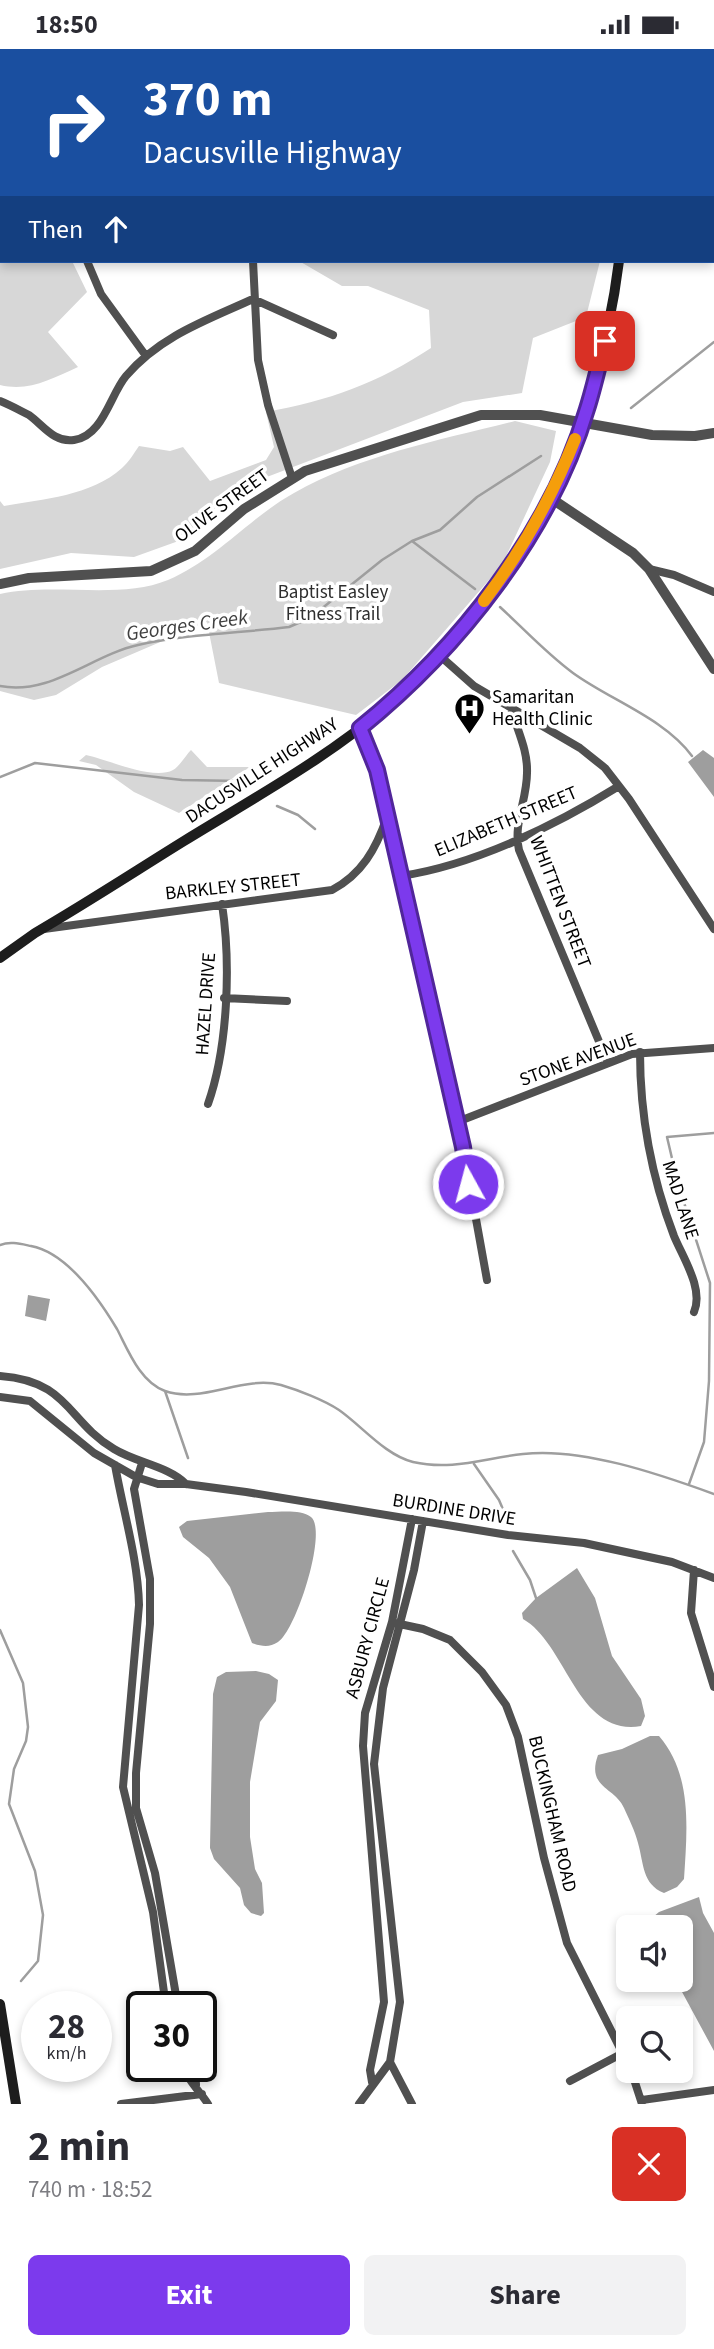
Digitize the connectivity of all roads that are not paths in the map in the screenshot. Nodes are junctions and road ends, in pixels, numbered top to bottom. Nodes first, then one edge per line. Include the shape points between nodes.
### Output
1 (88, 263) edge
2 (253, 263) edge
3 (620, 263) edge
4 (253, 299) junction
5 (333, 335) dead end
6 (146, 356) junction
7 (0, 401) edge
8 (582, 421) junction
9 (714, 433) edge
10 (292, 478) junction
11 (550, 497) junction
12 (649, 569) junction
13 (0, 584) edge
14 (714, 592) edge
15 (439, 655) junction
16 (714, 669) edge
17 (511, 708) junction
18 (360, 728) junction
19 (619, 786) junction
20 (387, 817) junction
21 (516, 838) junction
22 (401, 876) junction
23 (222, 904) junction
24 (711, 918) edge
25 (43, 929) junction
26 (714, 929) edge
27 (0, 958) edge
28 (224, 998) junction
29 (287, 1001) dead end
30 (714, 1048) edge
31 (640, 1052) junction
32 (608, 1063) junction
33 (208, 1104) dead end
34 (457, 1122) junction
35 (487, 1280) dead end
36 (694, 1312) dead end
37 (0, 1376) edge
38 (0, 1397) edge
39 (142, 1463) junction
40 (115, 1465) junction
41 (136, 1477) junction
42 (186, 1484) junction
43 (412, 1519) junction
44 (423, 1521) junction
45 (694, 1570) junction
46 (714, 1578) edge
47 (139, 1579) junction
48 (150, 1579) junction
49 (396, 1623) junction
50 (137, 1627) junction
51 (150, 1629) junction
52 (714, 1687) edge
53 (128, 1721) junction
54 (141, 1724) junction
55 (374, 1764) junction
56 (365, 1765) junction
57 (124, 1768) junction
58 (136, 1769) junction
59 (380, 1814) junction
60 (369, 1815) junction
61 (143, 1829) junction
62 (132, 1832) junction
63 (152, 1861) junction
64 (141, 1864) junction
65 (395, 1951) junction
66 (382, 1952) junction
67 (170, 1960) junction
68 (158, 1962) junction
69 (163, 1991) edge
70 (175, 1991) edge
71 (0, 2004) edge
72 (616, 2039) edge
73 (616, 2057) edge
74 (390, 2062) junction
75 (570, 2081) dead end
76 (192, 2082) edge
77 (196, 2082) edge
78 (372, 2083) junction
79 (635, 2083) edge
80 (196, 2085) junction
81 (714, 2090) edge
82 (202, 2094) junction
83 (642, 2102) edge
84 (16, 2104) edge
85 (121, 2104) edge
86 (208, 2104) edge
87 (359, 2104) edge
88 (412, 2104) edge

1 - 6 street via 101,294
2 - 4 street
3 - 8 main road, DACUSVILLE HIGHWAY via 605,341
4 - 5 street
4 - 6 street via 182,330
4 - 10 street via 260,371
6 - 7 street via 121,382 90,433 74,440 57,439 32,417
8 - 9 street, OLIVE STREET via 662,436
8 - 10 street, OLIVE STREET via 481,415
8 - 11 main road, DACUSVILLE HIGHWAY
10 - 13 street, OLIVE STREET via 244,509 195,551 151,571
11 - 12 street via 633,553
11 - 15 main road, DACUSVILLE HIGHWAY via 518,556
12 - 14 street
12 - 16 street
15 - 17 street via 474,686
15 - 18 main road, DACUSVILLE HIGHWAY
17 - 19 street via 580,748
17 - 21 street, WHITTEN STREET via 527,773
18 - 20 street via 377,770
18 - 25 main road, DACUSVILLE HIGHWAY
19 - 21 street, ELIZABETH STREET via 566,817
19 - 24 street
20 - 22 street
20 - 23 street, BARKLEY STREET via 366,863 349,881 332,890
21 - 22 street, ELIZABETH STREET via 446,867
21 - 32 street, WHITTEN STREET
22 - 34 street
23 - 25 street, BARKLEY STREET
23 - 28 street, HAZEL DRIVE
24 - 26 street
25 - 27 main road, DACUSVILLE HIGHWAY
28 - 29 street
28 - 33 street, HAZEL DRIVE via 220,1050
30 - 31 street, STONE AVENUE
31 - 32 street, STONE AVENUE
31 - 36 street, MAD LANE via 640,1092 654,1179 696,1292
32 - 34 street, STONE AVENUE
34 - 35 street
37 - 39 street, BURDINE DRIVE via 19,1377 52,1391 113,1448
38 - 40 street, BURDINE DRIVE via 30,1401
39 - 41 street
39 - 42 street, BURDINE DRIVE via 176,1474
40 - 41 street, BURDINE DRIVE
40 - 47 street
41 - 42 street, BURDINE DRIVE via 173,1486
41 - 48 street via 134,1489
42 - 43 street, BURDINE DRIVE
43 - 44 street, BURDINE DRIVE
43 - 49 street, ASBURY CIRCLE
44 - 45 street, BURDINE DRIVE via 631,1552
44 - 49 street, ASBURY CIRCLE
45 - 46 street, BURDINE DRIVE
45 - 52 street via 691,1613
47 - 48 street
47 - 50 street
48 - 51 street
49 - 55 street, ASBURY CIRCLE
49 - 56 street, ASBURY CIRCLE via 365,1713
49 - 72 street, BUCKINGHAM ROAD via 450,1640 506,1705 518,1737 567,1943
50 - 51 street
50 - 53 street
51 - 54 street
53 - 54 street
53 - 57 street
54 - 58 street
55 - 56 street
55 - 59 street, ASBURY CIRCLE
56 - 60 street, ASBURY CIRCLE
57 - 58 street
57 - 62 street
58 - 61 street via 136,1808
59 - 60 street
59 - 65 street, ASBURY CIRCLE
60 - 66 street, ASBURY CIRCLE
61 - 62 street
61 - 63 street
62 - 64 street
63 - 64 street
63 - 67 street
64 - 68 street via 153,1912
65 - 66 street
65 - 74 street, ASBURY CIRCLE via 400,2002
66 - 78 street, ASBURY CIRCLE via 384,2002 370,2070
67 - 68 street
67 - 70 street
68 - 69 street
71 - 84 main road
73 - 75 street
74 - 78 street, ASBURY CIRCLE
74 - 88 street
76 - 80 street
77 - 80 street
78 - 87 street, ASBURY CIRCLE
79 - 83 street
80 - 82 street
81 - 83 street
82 - 85 street
82 - 86 street

